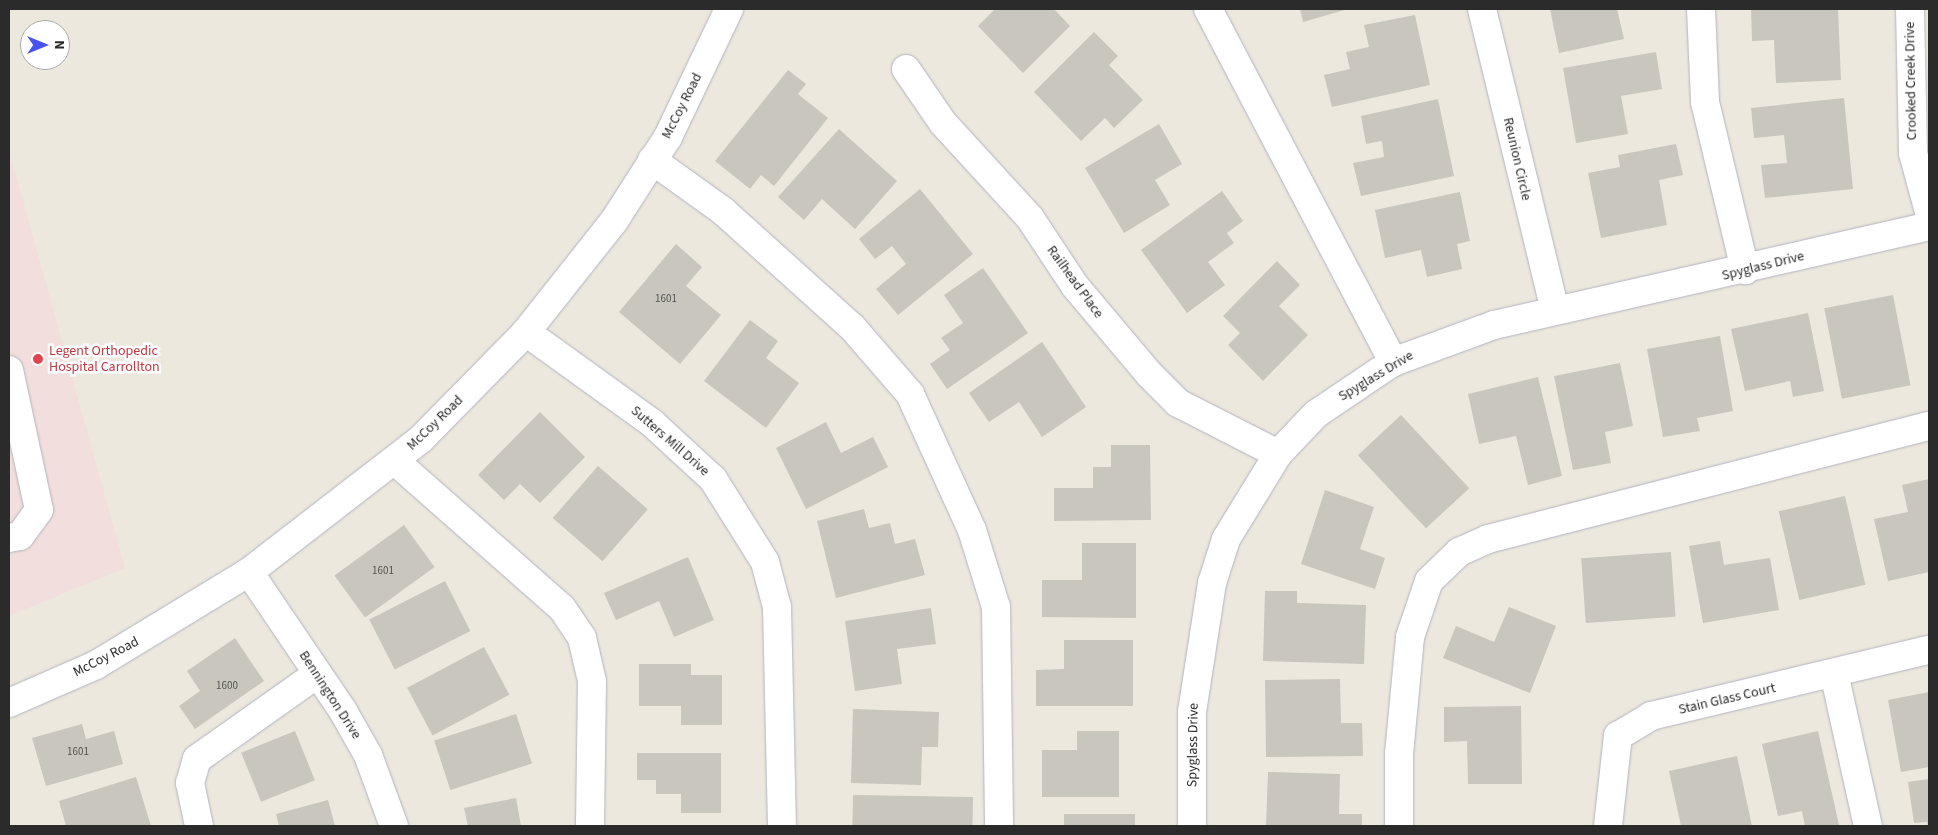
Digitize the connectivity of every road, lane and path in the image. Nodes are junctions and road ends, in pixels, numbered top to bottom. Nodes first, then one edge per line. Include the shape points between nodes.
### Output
1 (729, 9) edge
2 (1208, 9) edge
3 (1482, 9) edge
4 (1701, 9) edge
5 (1910, 9) edge
6 (906, 69) dead end
7 (652, 160) junction
8 (1929, 212) edge
9 (1929, 226) edge
10 (1745, 270) junction
11 (1556, 310) junction
12 (526, 332) junction
13 (1393, 362) junction
14 (9, 370) edge
15 (1929, 426) edge
16 (1278, 454) junction
17 (395, 461) junction
18 (9, 538) edge
19 (249, 572) junction
20 (1929, 650) edge
21 (318, 674) junction
22 (1834, 674) junction
23 (9, 703) edge
24 (199, 826) edge
25 (394, 826) edge
26 (590, 826) edge
27 (782, 826) edge
28 (999, 826) edge
29 (1192, 826) edge
30 (1399, 826) edge
31 (1608, 826) edge
32 (1868, 826) edge

1 - 7 street, McCoy Road
2 - 13 street
3 - 11 street, Reunion Circle
4 - 10 street via 1705,102
5 - 8 street, Crooked Creek Drive via 1913,153
6 - 16 street, Railhead Place via 943,123 1030,218 1076,286 1178,403
7 - 12 street, McCoy Road via 614,221
7 - 28 street via 724,211 852,327 910,394 972,530 996,607
9 - 10 street, Spyglass Drive
10 - 11 street, Spyglass Drive
11 - 13 street, Spyglass Drive via 1429,345
12 - 17 street, McCoy Road
12 - 27 street, Sutters Mill Drive via 652,423 713,479 765,562 777,607
13 - 16 street, Spyglass Drive via 1316,414
14 - 18 street via 38,510 20,536
15 - 30 street via 1488,539 1459,552 1429,581 1410,637 1399,754
16 - 29 street, Spyglass Drive via 1226,539 1212,583 1192,712
17 - 19 street, McCoy Road
17 - 26 street via 562,608 582,638 592,681
19 - 21 street, Bennington Drive
19 - 23 street, McCoy Road via 96,665
20 - 22 street, Stain Glass Court
21 - 24 street via 197,759 190,783
21 - 25 street, Bennington Drive via 368,755
22 - 31 street, Stain Glass Court via 1651,716 1618,736
22 - 32 street

